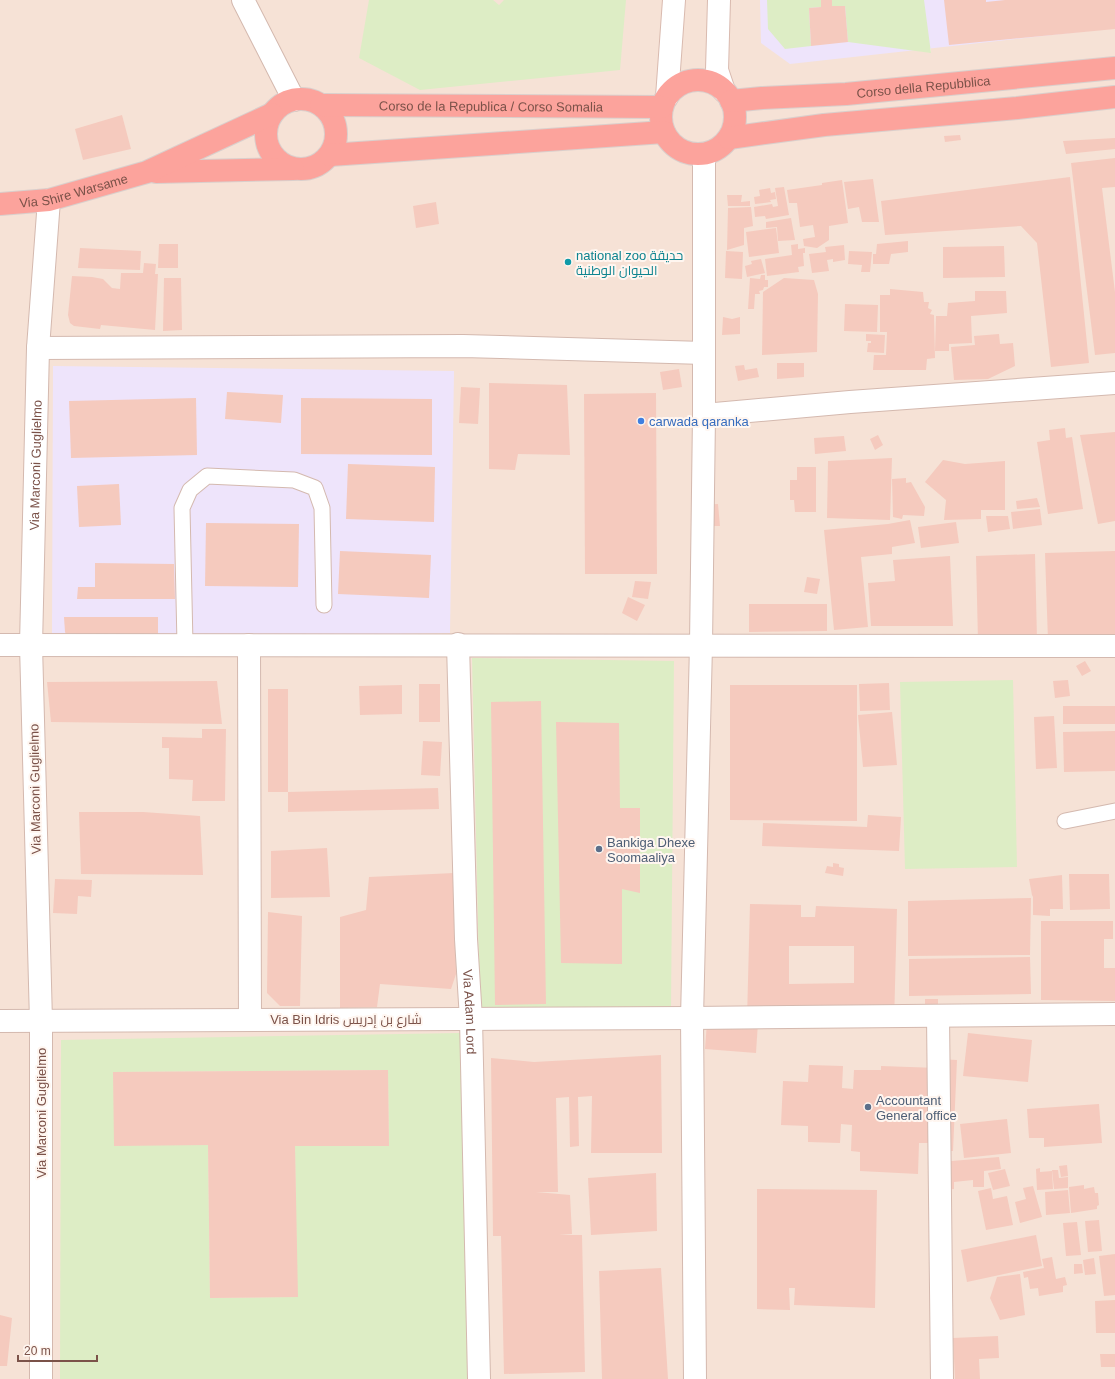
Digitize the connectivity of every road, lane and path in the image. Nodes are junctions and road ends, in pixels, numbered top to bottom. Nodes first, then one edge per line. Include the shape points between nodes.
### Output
1 (243, 0) edge
2 (674, 0) edge
3 (719, 0) edge
4 (1115, 68) edge
5 (727, 96) junction
6 (1115, 97) edge
7 (294, 100) junction
8 (665, 102) junction
9 (321, 105) junction
10 (272, 114) junction
11 (664, 132) junction
12 (729, 138) junction
13 (704, 154) junction
14 (330, 155) junction
15 (294, 169) junction
16 (146, 172) junction
17 (49, 200) junction
18 (0, 204) edge
19 (38, 348) junction
20 (704, 353) junction
21 (1115, 383) edge
22 (704, 415) junction
23 (324, 605) dead end
24 (0, 644) edge
25 (185, 644) junction
26 (458, 644) junction
27 (32, 645) junction
28 (249, 645) junction
29 (701, 645) junction
30 (1115, 646) edge
31 (1115, 811) edge
32 (1065, 821) dead end
33 (1115, 1014) edge
34 (938, 1016) junction
35 (692, 1018) junction
36 (471, 1019) junction
37 (41, 1020) junction
38 (250, 1020) junction
39 (0, 1021) edge
40 (41, 1379) edge
41 (479, 1379) edge
42 (695, 1379) edge
43 (942, 1379) edge

1 - 7 street
2 - 8 street
3 - 5 street via 717,70
4 - 5 highway, Corso della Repubblica via 846,94 762,98
5 - 8 highway via 715,85 705,81 694,81 674,89
5 - 12 highway via 734,110 735,120
6 - 12 highway via 824,125
7 - 9 highway via 313,100
7 - 10 highway via 278,107
8 - 9 highway, Corso de la Republica / Corso Somalia
8 - 11 highway via 661,120
9 - 14 highway via 329,113 337,133
10 - 15 highway via 265,136 268,147 274,158
10 - 16 highway, Via Shire Warsame
11 - 13 highway via 680,150
11 - 14 highway
12 - 13 highway via 713,151
13 - 20 street
14 - 15 highway via 314,168
15 - 16 highway, Via Shire Warsame
16 - 17 highway, Via Shire Warsame
17 - 18 highway, Via Shire Warsame
17 - 19 street, Via Marconi Guglielmo
19 - 20 street via 463,346
19 - 27 street, Via Marconi Guglielmo
20 - 22 street
21 - 22 street
22 - 29 street
23 - 25 lane via 322,508 315,488 294,480 207,476 190,490 182,508
24 - 27 street
25 - 27 street
25 - 28 street
26 - 28 street
26 - 29 street
26 - 36 street, Via Adam Lord via 466,939
27 - 37 street, Via Marconi Guglielmo
28 - 38 street
29 - 30 street
29 - 35 street
31 - 32 lane
33 - 34 street, Via Bin Idris شارع بن إدريس
34 - 35 street, Via Bin Idris شارع بن إدريس
34 - 43 street
35 - 36 street, Via Bin Idris شارع بن إدريس
35 - 42 street
36 - 38 street, Via Bin Idris شارع بن إدريس
36 - 41 street, Via Adam Lord
37 - 38 street, Via Bin Idris شارع بن إدريس
37 - 39 street, Via Bin Idris شارع بن إدريس
37 - 40 street, Via Marconi Guglielmo

